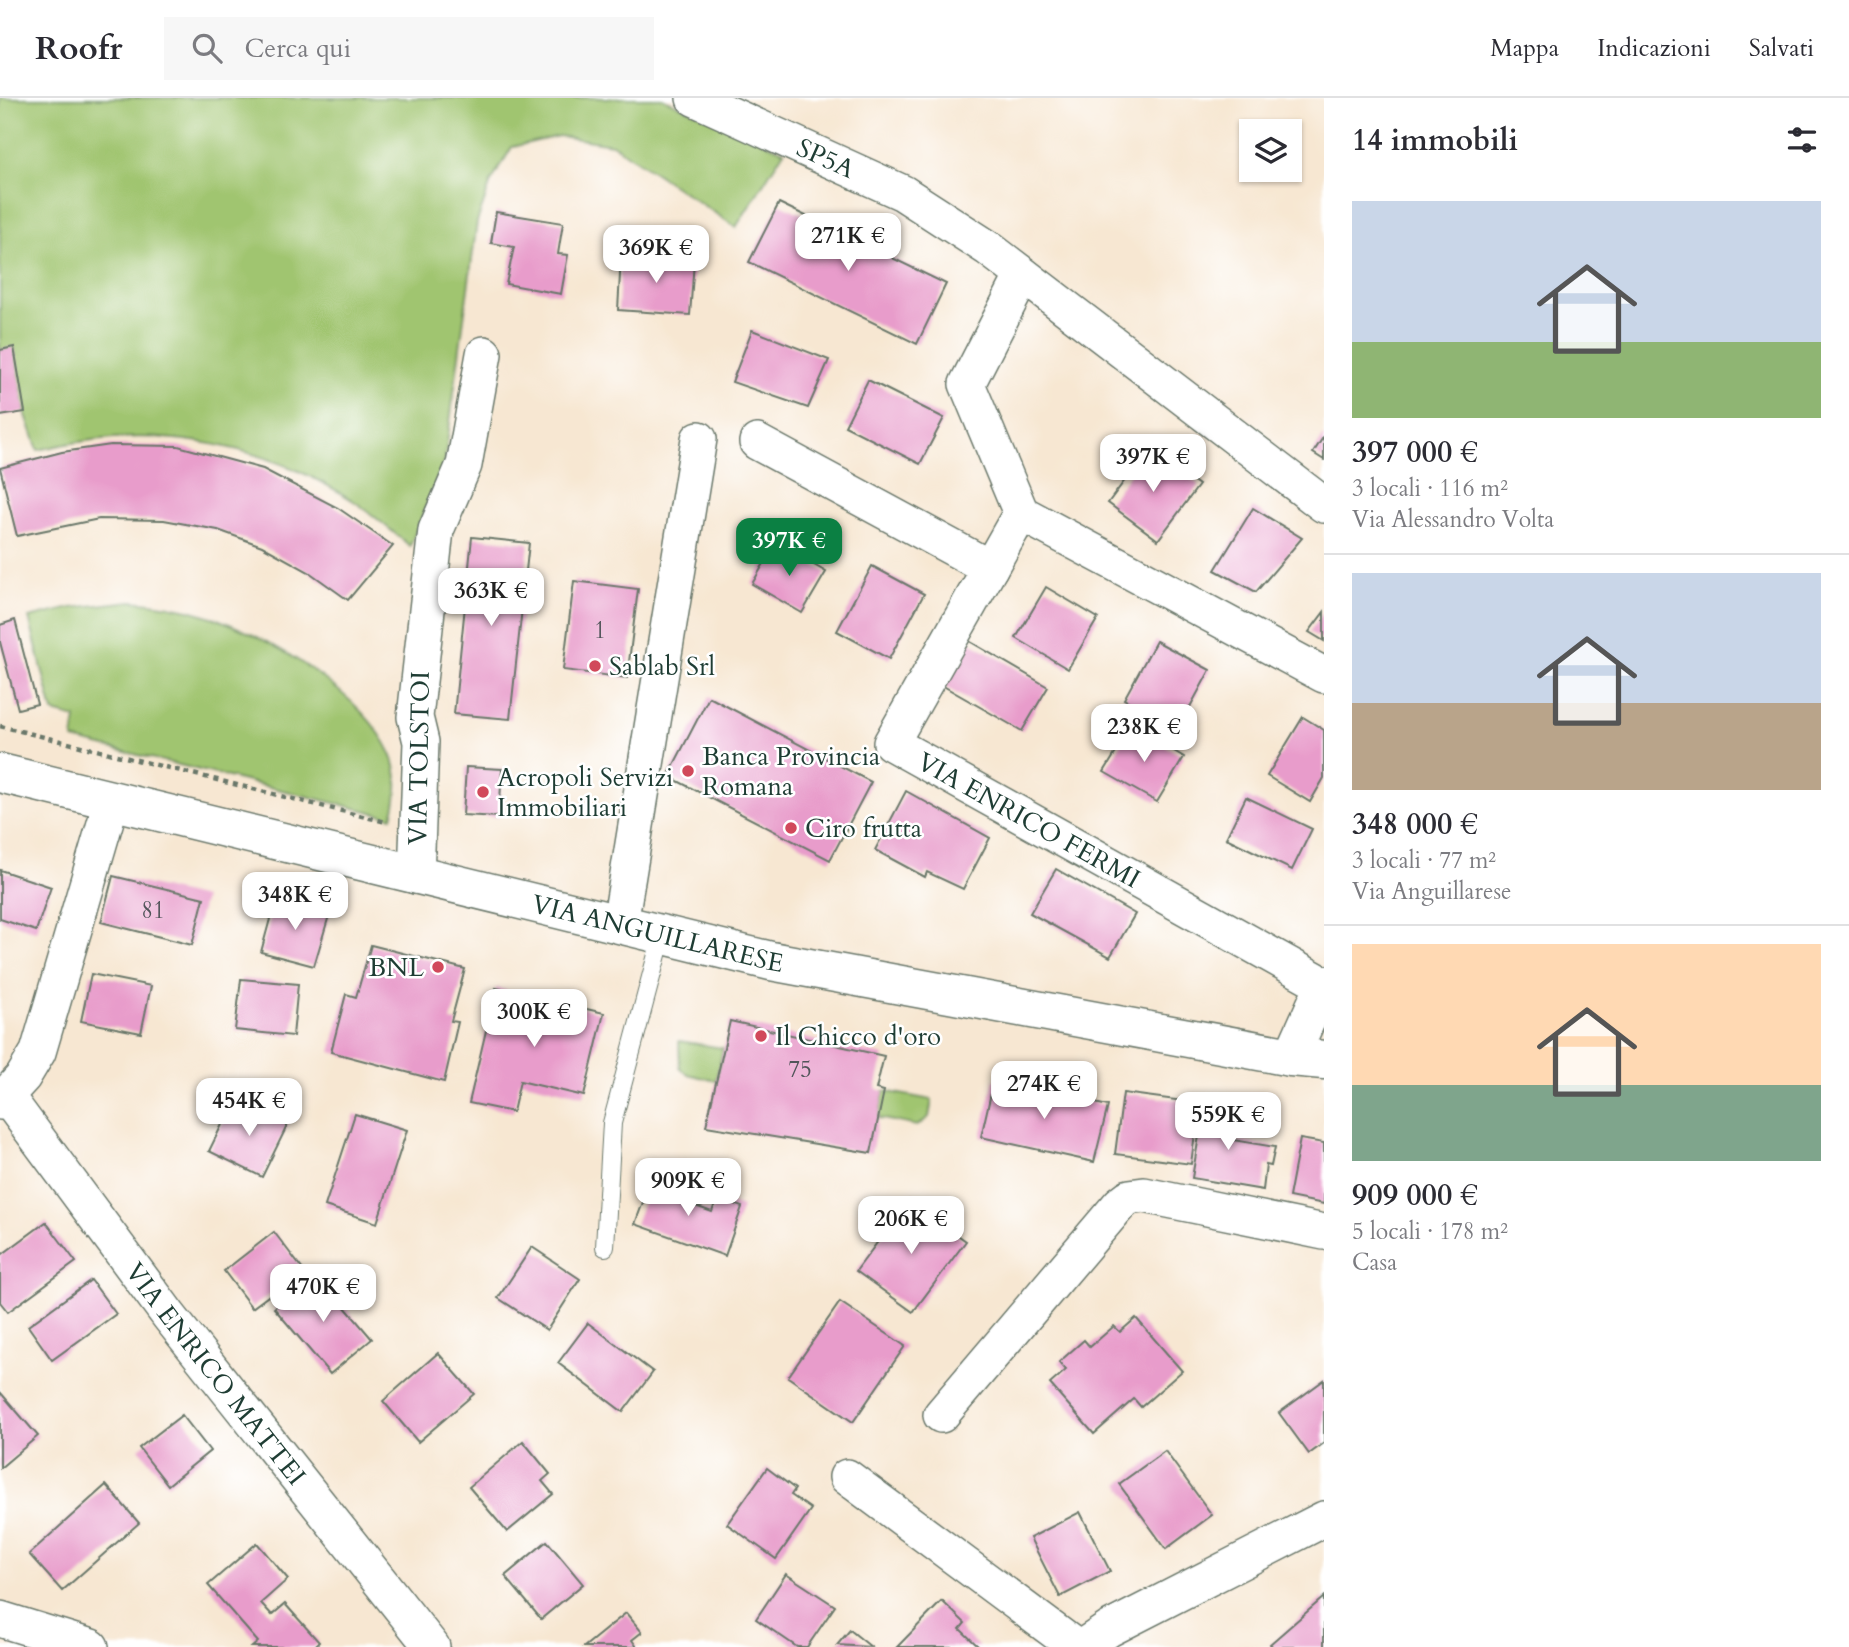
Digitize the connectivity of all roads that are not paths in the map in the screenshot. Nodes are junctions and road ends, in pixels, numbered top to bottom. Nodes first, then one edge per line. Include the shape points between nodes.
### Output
1 (694, 98) edge
2 (1023, 275) junction
3 (484, 354) dead end
4 (699, 439) dead end
5 (757, 442) dead end
6 (1324, 505) edge
7 (1021, 513) junction
8 (990, 568) junction
9 (1324, 675) edge
10 (0, 773) edge
11 (111, 803) junction
12 (416, 876) junction
13 (620, 924) junction
14 (662, 936) junction
15 (1324, 984) edge
16 (1307, 1059) edge
17 (3, 1099) edge
18 (1324, 1232) edge
19 (605, 1247) dead end
20 (941, 1415) dead end
21 (847, 1477) dead end
22 (1324, 1520) edge
23 (0, 1619) edge
24 (91, 1647) edge
25 (432, 1647) edge
26 (1076, 1647) edge
27 (1082, 1647) edge

1 - 2 street, SP5A via 903,193
2 - 6 street, SP5A
2 - 7 street via 967,384
3 - 12 street, VIA TOLSTOI via 464,465 436,530 415,717 421,743
4 - 13 street
5 - 8 street
7 - 8 street, VIA ENRICO FERMI
7 - 9 street
8 - 15 street, VIA ENRICO FERMI via 891,743
10 - 11 main road, VIA ANGUILLARESE
11 - 12 main road, VIA ANGUILLARESE
11 - 17 street via 38,1052
12 - 13 main road, VIA ANGUILLARESE
13 - 14 main road, VIA ANGUILLARESE
14 - 16 main road, VIA ANGUILLARESE via 785,964
14 - 19 lane via 612,1123
15 - 16 street
17 - 25 street, VIA ENRICO MATTEI
18 - 20 street via 1144,1195 1129,1197
21 - 26 street
22 - 27 street
23 - 24 street

